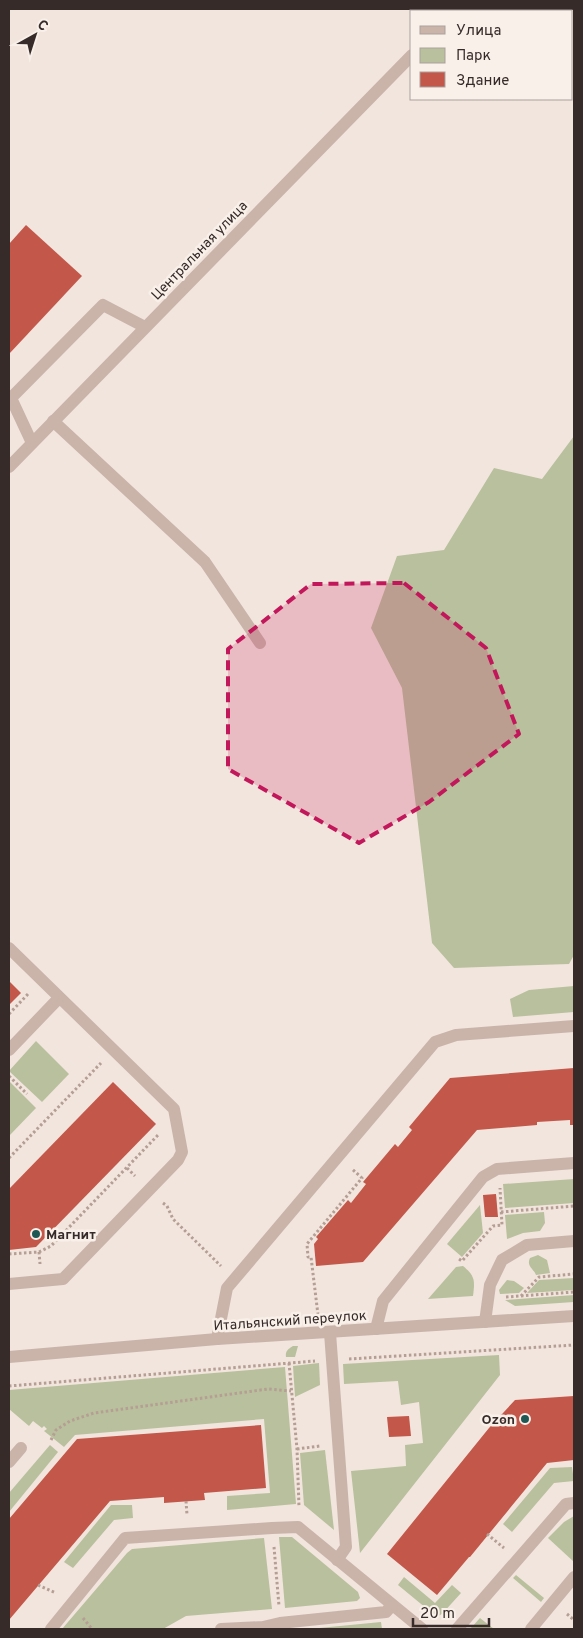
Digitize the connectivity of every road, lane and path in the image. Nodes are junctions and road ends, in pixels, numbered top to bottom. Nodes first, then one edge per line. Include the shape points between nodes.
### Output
1 (410, 57) edge
2 (145, 327) junction
3 (53, 422) junction
4 (32, 443) junction
5 (9, 467) edge
6 (260, 642) dead end
7 (9, 948) edge
8 (41, 980) junction
9 (59, 998) junction
10 (9, 1014) edge
11 (574, 1026) edge
12 (9, 1050) edge
13 (113, 1050) junction
14 (9, 1076) edge
15 (27, 1094) dead end
16 (160, 1134) dead end
17 (9, 1158) edge
18 (574, 1163) edge
19 (349, 1167) dead end
20 (500, 1183) dead end
21 (167, 1206) dead end
22 (574, 1206) edge
23 (501, 1212) junction
24 (574, 1241) edge
25 (9, 1254) edge
26 (459, 1259) dead end
27 (574, 1274) edge
28 (235, 1279) junction
29 (9, 1284) edge
30 (574, 1292) edge
31 (520, 1296) junction
32 (501, 1297) dead end
33 (574, 1316) edge
34 (318, 1318) dead end
35 (486, 1322) junction
36 (376, 1329) junction
37 (330, 1332) junction
38 (217, 1339) junction
39 (574, 1345) edge
40 (9, 1357) edge
41 (319, 1360) dead end
42 (344, 1360) dead end
43 (289, 1363) junction
44 (9, 1386) edge
45 (291, 1392) junction
46 (50, 1440) dead end
47 (322, 1446) dead end
48 (21, 1448) dead end
49 (297, 1449) junction
50 (9, 1462) edge
51 (186, 1501) dead end
52 (574, 1503) edge
53 (299, 1507) dead end
54 (188, 1517) dead end
55 (487, 1534) dead end
56 (274, 1546) dead end
57 (504, 1548) dead end
58 (337, 1560) junction
59 (574, 1577) edge
60 (38, 1585) dead end
61 (57, 1593) dead end
62 (392, 1605) junction
63 (279, 1608) dead end
64 (567, 1614) dead end
65 (574, 1620) edge
66 (264, 1628) edge
67 (51, 1629) edge
68 (221, 1629) edge
69 (422, 1629) edge
70 (457, 1629) edge
71 (531, 1629) edge

1 - 2 street, Центральная улица
2 - 3 street, Центральная улица
2 - 4 street via 103,305 11,398
3 - 4 street, Центральная улица
3 - 6 street via 205,562
4 - 5 street, Центральная улица
7 - 8 street
8 - 9 street
8 - 10 path
9 - 12 street
9 - 13 street
11 - 28 street via 456,1035 435,1042
13 - 17 path
13 - 29 street via 174,1109 182,1152 178,1160 62,1279
14 - 15 path
16 - 25 path via 51,1246 39,1252
18 - 36 street via 497,1169 483,1177 383,1301
19 - 34 path via 362,1178 307,1244 308,1257 312,1257
20 - 23 path
21 - 28 path via 173,1219
22 - 23 path
23 - 26 path via 502,1225 494,1226 462,1261
24 - 35 street via 527,1245 502,1260 490,1285
27 - 31 path via 539,1277
28 - 38 street via 227,1288
30 - 31 path
31 - 32 path
33 - 35 street, Итальянский переулок
35 - 36 street, Итальянский переулок
36 - 37 street, Итальянский переулок
37 - 38 street, Итальянский переулок
37 - 58 street via 346,1547
38 - 40 street, Итальянский переулок
39 - 42 path
41 - 43 path
43 - 44 path
43 - 45 path
45 - 46 path via 268,1389 94,1413 56,1430
45 - 49 path
47 - 49 path
48 - 50 street
49 - 53 path
51 - 54 path
52 - 70 street via 566,1504
55 - 57 path
56 - 63 path
58 - 62 street
58 - 67 street via 298,1527 125,1538
59 - 71 street
60 - 61 path
62 - 66 street via 386,1612 280,1623
62 - 69 street
64 - 65 path
66 - 68 street

